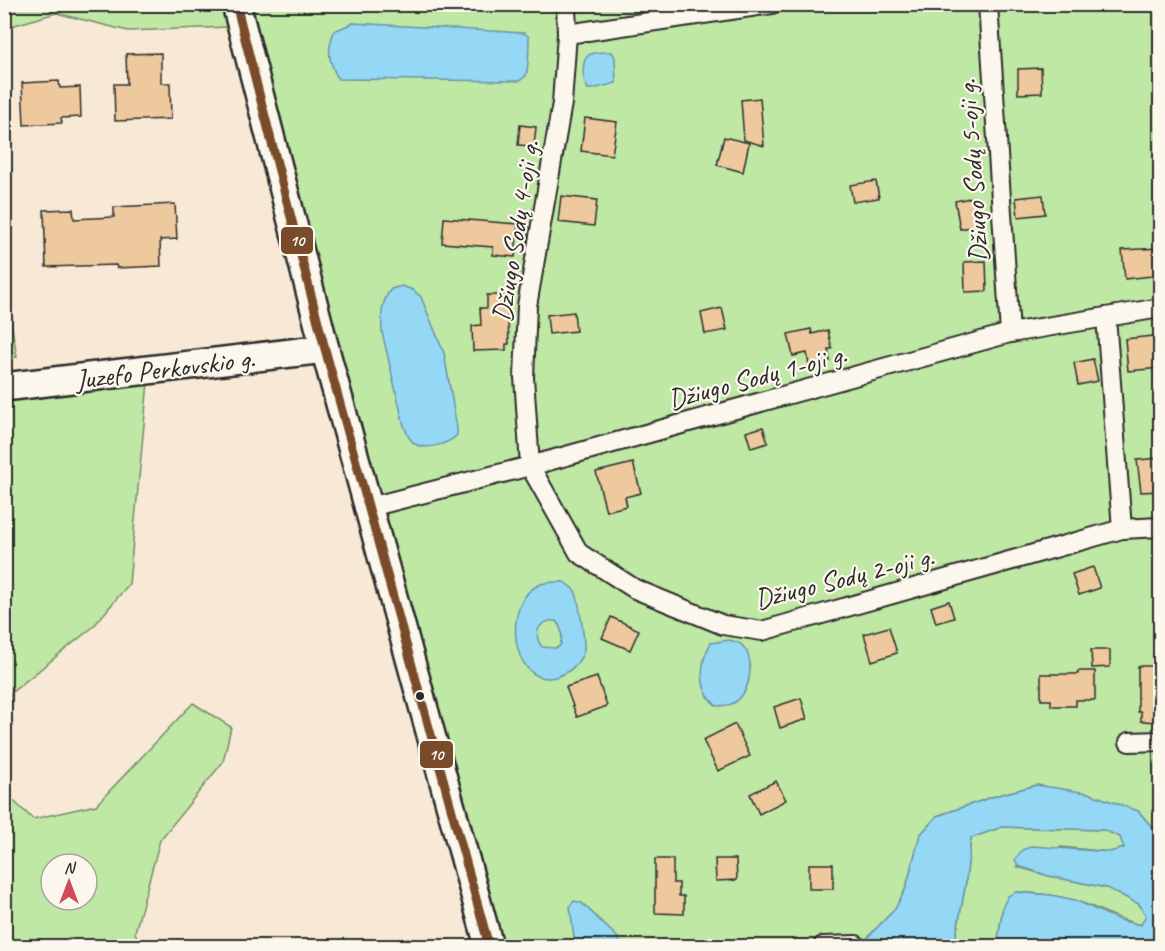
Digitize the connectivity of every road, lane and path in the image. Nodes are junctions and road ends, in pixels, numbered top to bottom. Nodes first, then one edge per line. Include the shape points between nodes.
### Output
1 (236, 4) edge
2 (566, 4) edge
3 (772, 4) edge
4 (988, 4) edge
5 (567, 34) junction
6 (1161, 308) edge
7 (1106, 317) junction
8 (1010, 333) junction
9 (325, 349) junction
10 (4, 387) edge
11 (530, 466) junction
12 (370, 507) junction
13 (1161, 527) edge
14 (1122, 529) junction
15 (1161, 741) edge
16 (1129, 742) dead end
17 (856, 945) edge
18 (489, 946) edge
19 (823, 946) edge

1 - 9 main road
2 - 5 street, Džiugo Sodų 4-oji g.
3 - 5 street
4 - 8 street, Džiugo Sodų 5-oji g.
5 - 11 street, Džiugo Sodų 4-oji g. via 562,102 527,306 524,377
6 - 7 street, Džiugo Sodų 1-oji g.
7 - 8 street, Džiugo Sodų 1-oji g.
7 - 14 street
8 - 11 street, Džiugo Sodų 1-oji g.
9 - 10 main road, Juzefo Perkovskio g.
9 - 12 main road
11 - 12 street, Džiugo Sodų 1-oji g.
11 - 14 street, Džiugo Sodų 2-oji g. via 579,553 635,589 723,625 762,631
12 - 18 main road
13 - 14 street, Džiugo Sodų 2-oji g.
15 - 16 street
17 - 19 street

